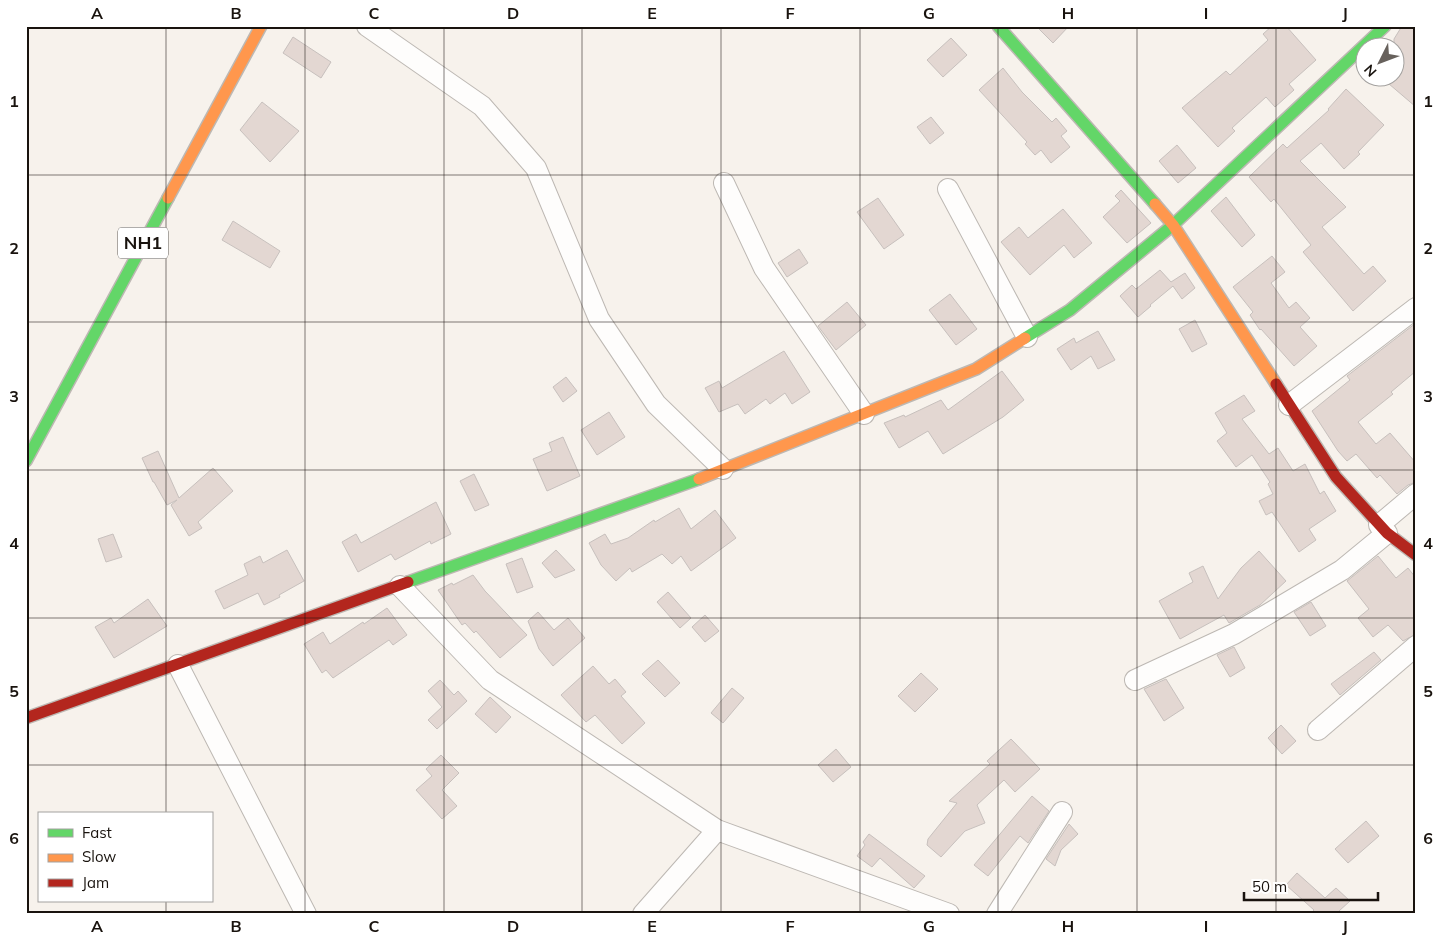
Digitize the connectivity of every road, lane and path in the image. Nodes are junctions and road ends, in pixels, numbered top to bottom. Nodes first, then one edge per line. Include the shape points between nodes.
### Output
1 (261, 26) edge
2 (367, 26) edge
3 (998, 26) edge
4 (1385, 26) edge
5 (724, 183) dead end
6 (948, 189) dead end
7 (1173, 225) junction
8 (1416, 308) edge
9 (1027, 337) junction
10 (1289, 405) junction
11 (864, 414) junction
12 (26, 461) edge
13 (723, 470) junction
14 (1416, 494) edge
15 (1383, 529) junction
16 (1416, 555) edge
17 (400, 586) junction
18 (1416, 646) edge
19 (178, 665) junction
20 (1134, 680) dead end
21 (26, 718) edge
22 (1318, 730) dead end
23 (1062, 812) dead end
24 (718, 830) junction
25 (649, 912) edge
26 (941, 913) edge
27 (306, 914) edge
28 (998, 914) edge

1 - 12 main road, NH1
2 - 13 street via 482,106 536,168 599,319 656,404
3 - 7 main road
4 - 7 main road
5 - 11 street via 764,268
6 - 9 street
7 - 9 main road via 1070,310
7 - 10 main road
8 - 10 street
9 - 11 main road via 976,369
10 - 15 main road via 1336,477
11 - 13 main road
13 - 17 main road
14 - 15 street
15 - 16 main road
15 - 20 street via 1342,570 1234,634
17 - 19 main road
17 - 24 street via 490,680
18 - 22 street
19 - 21 main road
19 - 27 street
23 - 28 street
24 - 25 street
24 - 26 street

